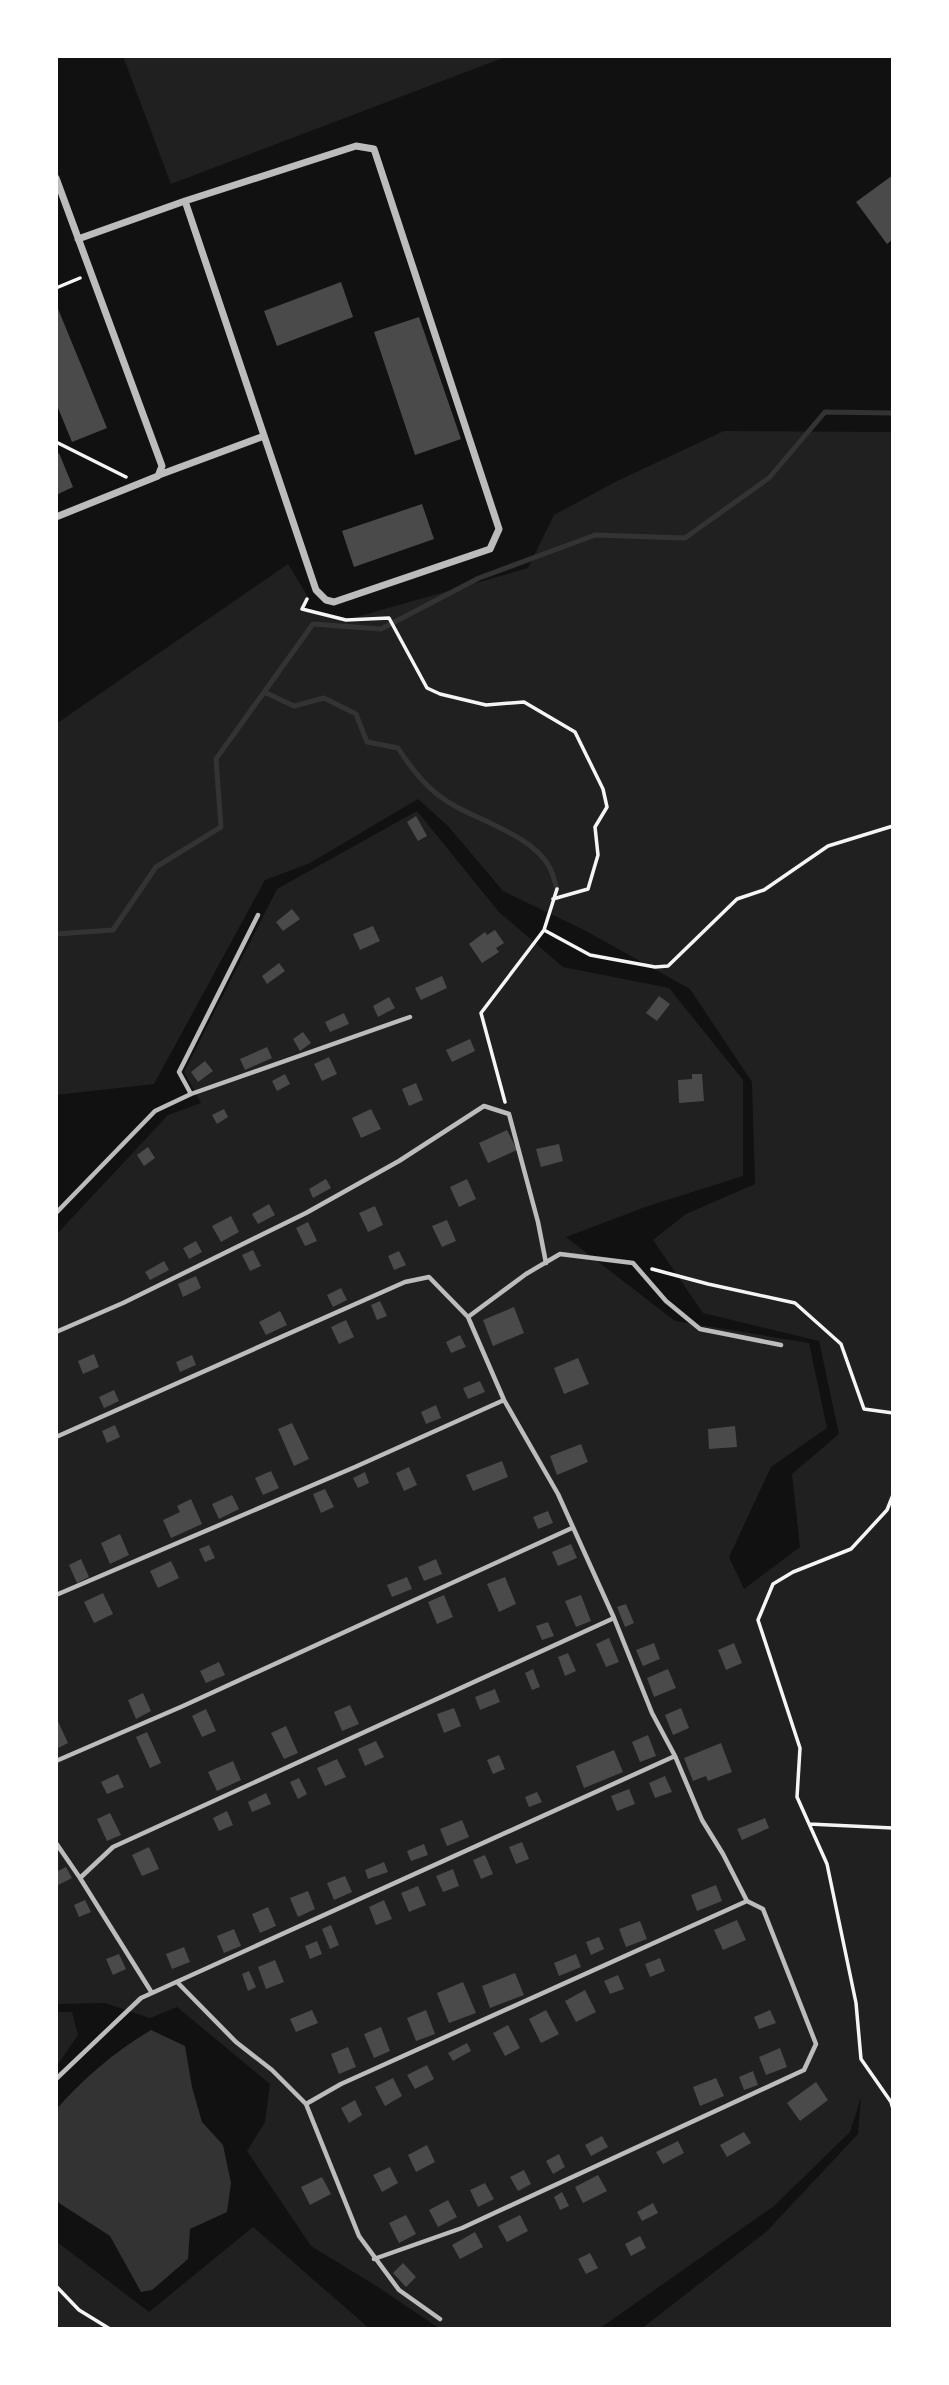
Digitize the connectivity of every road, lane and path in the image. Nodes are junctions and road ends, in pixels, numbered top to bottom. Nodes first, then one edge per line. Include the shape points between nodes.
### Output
1 (56, 178) edge
2 (185, 201) junction
3 (78, 239) junction
4 (89, 274) junction
5 (56, 288) edge
6 (264, 436) junction
7 (56, 442) edge
8 (158, 476) junction
9 (140, 484) junction
10 (56, 517) edge
11 (316, 590) junction
12 (893, 826) edge
13 (557, 889) dead end
14 (554, 898) dead end
15 (258, 915) dead end
16 (544, 930) junction
17 (410, 1017) dead end
18 (191, 1094) junction
19 (509, 1115) junction
20 (56, 1213) edge
21 (545, 1263) junction
22 (633, 1264) junction
23 (468, 1317) junction
24 (56, 1332) edge
25 (781, 1345) dead end
26 (504, 1400) junction
27 (893, 1413) edge
28 (56, 1437) edge
29 (893, 1495) edge
30 (572, 1528) junction
31 (56, 1595) edge
32 (614, 1618) junction
33 (675, 1756) junction
34 (56, 1761) edge
35 (809, 1824) junction
36 (893, 1828) edge
37 (56, 1843) edge
38 (80, 1878) junction
39 (747, 1901) junction
40 (178, 1983) junction
41 (152, 1993) junction
42 (56, 2079) edge
43 (306, 2104) junction
44 (893, 2109) edge
45 (374, 2259) junction
46 (56, 2286) edge
47 (440, 2319) dead end
48 (110, 2329) edge

1 - 3 street
2 - 3 street
2 - 6 street
2 - 11 street via 356,146 374,149 499,529 490,549 334,602
3 - 4 street
4 - 5 path
4 - 8 street via 160,461
6 - 8 street
6 - 11 street
7 - 9 path
8 - 9 street
9 - 10 street
11 - 14 path via 302,610 346,620 389,618 427,688 486,705 524,702 575,732 607,807 595,827 598,855 588,889
12 - 16 path via 828,846 764,890 737,899 668,966 590,955
13 - 16 path
15 - 18 lane via 179,1072
16 - 19 path via 481,1013
17 - 18 lane
18 - 20 lane via 155,1111
19 - 21 lane
19 - 24 lane via 484,1106 306,1213
21 - 22 lane via 560,1254
21 - 23 lane
22 - 25 lane via 699,1329
22 - 27 path via 795,1303 841,1344 864,1409
23 - 26 lane
23 - 28 lane via 429,1276 405,1282
26 - 30 lane via 558,1494
26 - 31 lane
29 - 35 path via 887,1510 851,1549 773,1584 758,1620 800,1748 797,1797
30 - 32 lane
30 - 34 lane
32 - 33 lane via 652,1713
32 - 38 lane via 113,1847
33 - 39 lane via 702,1820
33 - 40 lane
35 - 36 path
35 - 44 path via 827,1864 856,2003 861,2059
37 - 38 lane
38 - 41 lane
39 - 43 lane via 341,2084
39 - 45 lane via 762,1909 816,2044 804,2070 462,2228
40 - 41 lane
40 - 43 lane
41 - 42 lane via 141,1998
43 - 45 lane via 359,2236
45 - 47 lane via 399,2290
46 - 48 path via 79,2310

